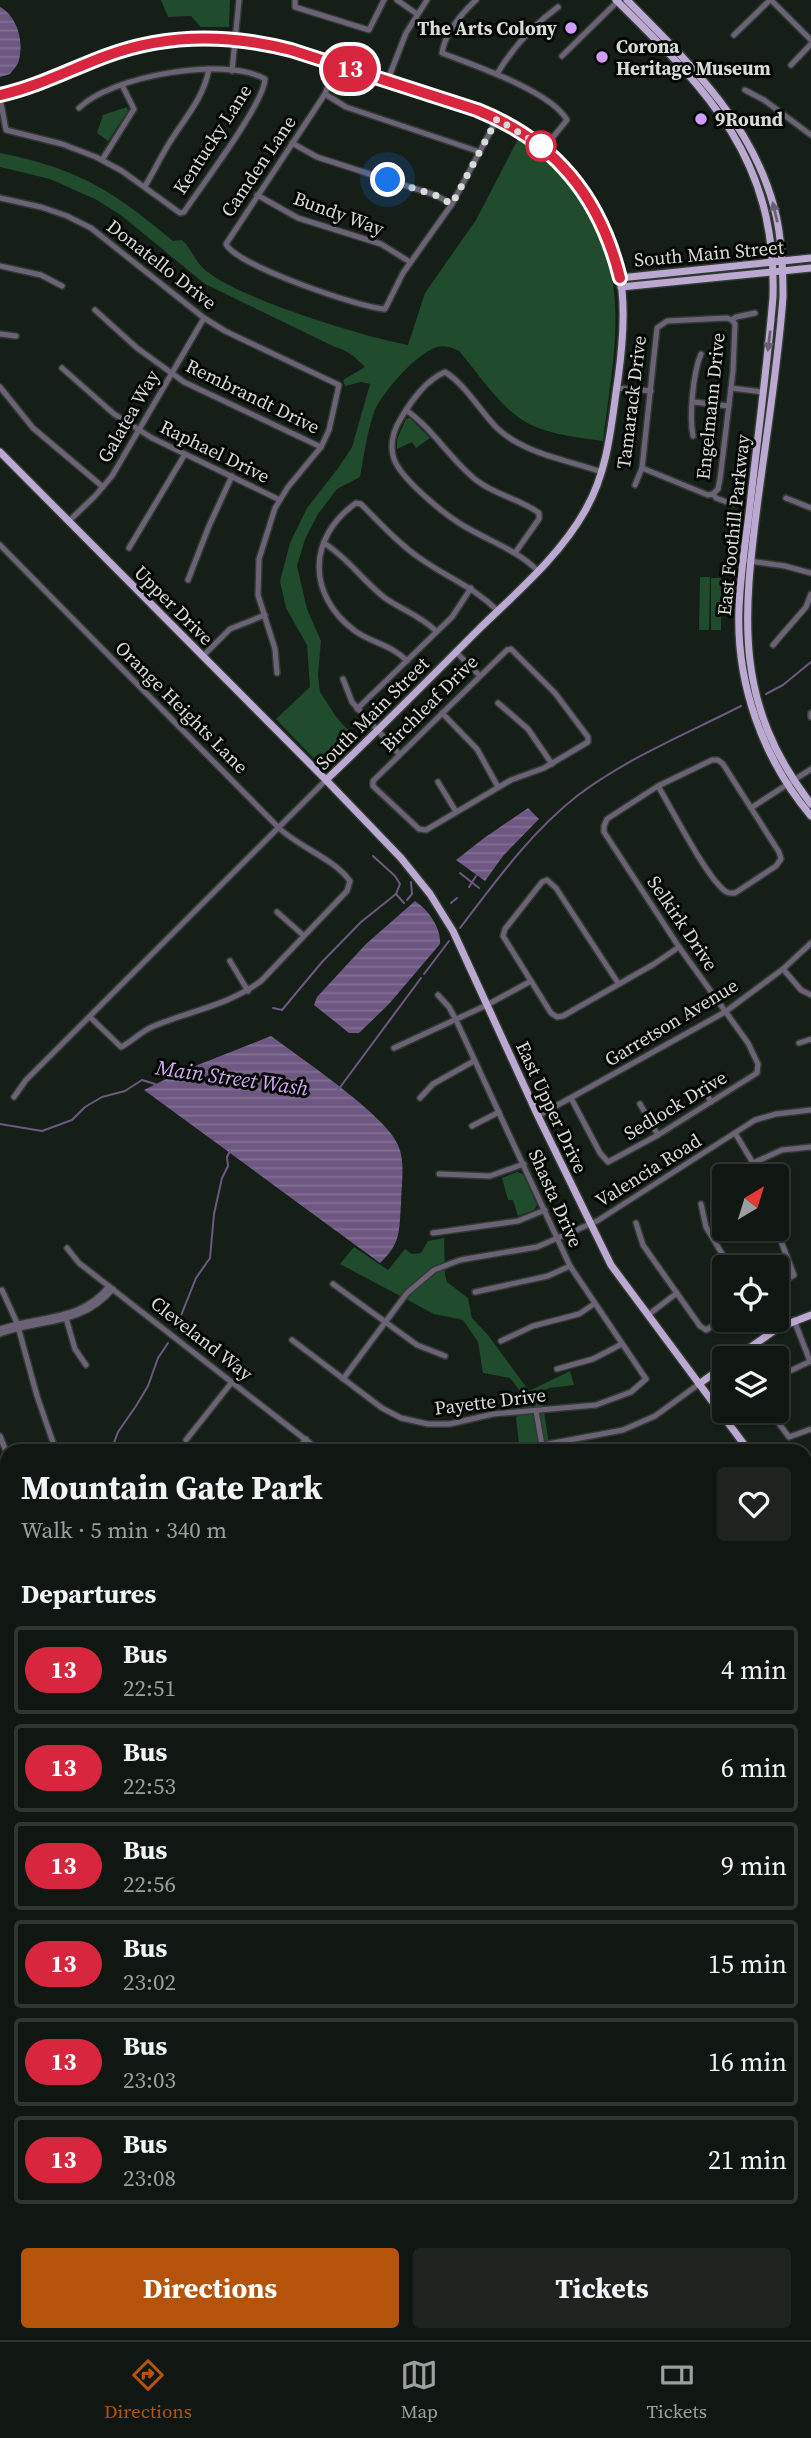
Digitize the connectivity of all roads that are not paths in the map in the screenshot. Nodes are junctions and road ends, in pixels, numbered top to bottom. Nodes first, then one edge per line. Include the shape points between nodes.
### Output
1 (239, 0) edge
2 (295, 0) edge
3 (384, 0) edge
4 (397, 0) edge
5 (428, 0) edge
6 (476, 0) edge
7 (618, 0) edge
8 (627, 0) edge
9 (770, 0) edge
10 (558, 7) dead end
11 (417, 14) junction
12 (734, 35) dead end
13 (236, 38) junction
14 (811, 42) edge
15 (562, 56) dead end
16 (337, 65) junction
17 (791, 65) dead end
18 (209, 69) junction
19 (232, 71) junction
20 (497, 74) junction
21 (387, 82) junction
22 (122, 85) junction
23 (745, 90) dead end
24 (325, 94) junction
25 (0, 96) edge
26 (79, 108) dead end
27 (497, 119) junction
28 (811, 135) edge
29 (292, 143) junction
30 (544, 148) junction
31 (480, 152) junction
32 (102, 160) junction
33 (145, 186) junction
34 (257, 195) junction
35 (0, 198) edge
36 (452, 204) junction
37 (811, 258) edge
38 (410, 262) junction
39 (778, 263) junction
40 (0, 266) edge
41 (811, 268) edge
42 (694, 270) junction
43 (783, 272) junction
44 (774, 273) junction
45 (620, 278) junction
46 (675, 282) junction
47 (62, 286) dead end
48 (621, 287) junction
49 (95, 310) dead end
50 (755, 313) dead end
51 (204, 318) junction
52 (732, 320) junction
53 (0, 334) edge
54 (16, 336) dead end
55 (701, 354) dead end
56 (62, 368) dead end
57 (171, 374) junction
58 (0, 387) edge
59 (616, 388) junction
60 (731, 388) junction
61 (651, 391) junction
62 (763, 391) junction
63 (694, 402) junction
64 (729, 406) junction
65 (406, 410) junction
66 (138, 429) junction
67 (693, 436) dead end
68 (321, 447) junction
69 (765, 447) junction
70 (0, 452) edge
71 (185, 454) junction
72 (642, 468) junction
73 (603, 472) junction
74 (232, 476) junction
75 (635, 485) dead end
76 (103, 487) junction
77 (713, 494) junction
78 (786, 498) dead end
79 (280, 500) junction
80 (732, 504) dead end
81 (811, 508) edge
82 (69, 521) junction
83 (324, 543) junction
84 (0, 545) edge
85 (129, 548) dead end
86 (515, 552) junction
87 (747, 560) junction
88 (538, 571) junction
89 (811, 573) edge
90 (188, 580) dead end
91 (471, 588) junction
92 (811, 594) edge
93 (498, 611) junction
94 (265, 615) junction
95 (436, 631) junction
96 (773, 645) dead end
97 (456, 652) junction
98 (202, 656) junction
99 (407, 661) junction
100 (277, 673) dead end
101 (479, 675) junction
102 (343, 679) dead end
103 (498, 702) dead end
104 (357, 709) junction
105 (442, 713) junction
106 (377, 730) junction
107 (400, 754) junction
108 (552, 764) junction
109 (811, 769) edge
110 (326, 780) junction
111 (438, 782) dead end
112 (791, 782) junction
113 (658, 786) junction
114 (498, 787) junction
115 (811, 804) edge
116 (751, 808) junction
117 (456, 810) junction
118 (811, 816) edge
119 (280, 828) junction
120 (277, 912) dead end
121 (303, 935) junction
122 (811, 943) edge
123 (679, 947) junction
124 (230, 961) dead end
125 (783, 969) junction
126 (531, 981) junction
127 (618, 983) junction
128 (248, 991) junction
129 (438, 995) dead end
130 (811, 995) edge
131 (487, 1005) junction
132 (725, 1012) junction
133 (90, 1017) junction
134 (456, 1020) junction
135 (811, 1039) edge
136 (799, 1043) dead end
137 (394, 1048) dead end
138 (474, 1061) junction
139 (757, 1073) joint
140 (704, 1089) dead end
141 (14, 1097) dead end
142 (420, 1098) dead end
143 (571, 1098) junction
144 (711, 1102) junction
145 (640, 1104) dead end
146 (811, 1110) edge
147 (499, 1112) junction
148 (538, 1116) junction
149 (472, 1126) dead end
150 (735, 1133) junction
151 (658, 1135) junction
152 (811, 1147) edge
153 (753, 1163) joint
154 (524, 1164) junction
155 (439, 1174) dead end
156 (701, 1204) dead end
157 (545, 1210) junction
158 (590, 1223) junction
159 (636, 1223) dead end
160 (433, 1233) dead end
161 (557, 1238) junction
162 (67, 1248) dead end
163 (723, 1255) edge
164 (789, 1262) edge
165 (570, 1266) junction
166 (789, 1278) edge
167 (333, 1284) dead end
168 (111, 1288) junction
169 (2, 1290) dead end
170 (475, 1292) dead end
171 (677, 1293) junction
172 (594, 1304) junction
173 (811, 1314) edge
174 (648, 1315) junction
175 (65, 1317) junction
176 (794, 1320) junction
177 (385, 1322) junction
178 (18, 1325) junction
179 (712, 1326) edge
180 (0, 1329) edge
181 (0, 1334) edge
182 (292, 1340) dead end
183 (501, 1342) dead end
184 (622, 1344) junction
185 (752, 1346) edge
186 (445, 1356) dead end
187 (811, 1361) edge
188 (86, 1365) dead end
189 (557, 1369) dead end
190 (789, 1371) edge
191 (712, 1375) edge
192 (343, 1379) junction
193 (646, 1379) joint
194 (232, 1382) junction
195 (699, 1384) junction
196 (536, 1411) junction
197 (779, 1423) edge
198 (811, 1429) edge
199 (306, 1439) junction
200 (186, 1440) dead end
201 (54, 1444) edge
202 (302, 1444) edge
203 (312, 1444) edge
204 (541, 1444) edge
205 (560, 1444) edge
206 (744, 1444) edge

1 - 13 street
2 - 3 street via 295,7 369,30
4 - 11 street
5 - 11 street
6 - 20 street via 457,21 442,53
7 - 15 street
7 - 39 main road via 698,85 730,127 755,178
39 -> 8 main road via 779,232 772,200 737,124 704,80
9 - 12 street
9 - 14 street
10 - 20 street via 517,43
11 - 21 street
13 - 16 main road
13 - 19 street
13 - 25 main road via 148,43
14 - 17 street
16 - 21 main road
16 - 24 street, Camden Lane
18 - 19 street
18 - 22 street via 163,73
18 - 33 street via 199,99
19 - 33 street, Kentucky Lane via 260,75 265,86 184,212
20 - 30 street via 563,111 567,120
21 - 27 main road
22 - 26 street via 88,99
22 - 32 street via 134,109
23 - 28 street
24 - 29 street, Camden Lane
24 - 31 street via 346,107
25 - 32 street via 6,130
27 - 30 main road
27 - 31 street
29 - 34 street, Camden Lane
29 - 36 street via 317,157
30 - 45 main road via 588,199 608,238
31 - 36 street
32 - 33 street
34 - 38 street, Bundy Way via 298,218 381,244
34 - 38 street, Camden Lane via 227,247 277,276 385,309
35 - 51 street, Donatello Drive via 41,207 91,228
36 - 38 street
37 - 39 main road, South Main Street
39 - 42 main road, South Main Street
39 - 43 main road, East Foothill Parkway
39 - 44 main road, East Foothill Parkway
40 - 47 street via 41,275
41 - 43 main road, South Main Street
42 - 45 main road, South Main Street
42 - 46 main road via 692,277
43 - 44 main road, South Main Street
43 - 69 main road, East Foothill Parkway
44 - 46 main road, South Main Street
44 -> 62 main road, East Foothill Parkway
45 - 48 main road, South Main Street
46 - 48 main road, South Main Street
48 - 59 main road, South Main Street via 623,320
49 - 57 street, Rembrandt Drive
50 - 52 street
51 - 57 street, Galatea Way
51 - 68 street, Donatello Drive via 339,385
52 - 60 street, Engelmann Drive
52 - 61 street, Tamarack Drive via 660,324
53 - 54 street
55 - 63 street
56 - 66 street, Raphael Drive
57 - 66 street, Galatea Way
57 - 68 street, Rembrandt Drive
58 - 76 street via 33,428
59 - 61 street
59 - 73 main road, South Main Street
60 - 62 street
60 - 64 street, Engelmann Drive
61 - 72 street, Tamarack Drive
62 - 69 main road via 767,393
62 - 87 main road, East Foothill Parkway
63 - 64 street
63 - 67 street
64 - 77 street, Engelmann Drive via 720,479
65 - 73 street via 425,386 445,372 510,439
65 - 86 street via 391,446 398,468 440,510
65 - 86 street via 477,481 539,513
66 - 71 street, Raphael Drive
66 - 76 street, Galatea Way
68 - 79 street
69 - 87 main road, East Foothill Parkway
70 - 82 main road, Upper Drive
71 - 74 street, Raphael Drive
71 - 85 street
72 - 75 street, Tamarack Drive
72 - 77 street
73 - 88 main road, South Main Street via 575,527
74 - 79 street, Raphael Drive
74 - 90 street
76 - 82 street, Galatea Way
77 - 80 street
78 - 81 street
79 - 94 street via 259,559 258,595
82 - 98 main road, Upper Drive
83 - 91 street via 337,517 359,502 421,559
83 - 95 street via 382,596
83 - 99 street via 319,580 328,603 356,632
84 - 119 street, Orange Heights Lane
86 - 88 street
87 - 89 street
87 - 112 main road, East Foothill Parkway via 738,613 743,671 762,737
88 - 93 main road, South Main Street
91 - 93 street
91 - 95 street via 452,617
92 - 96 street via 806,607
93 - 97 main road, South Main Street
94 - 98 street via 230,629
94 - 100 street
95 - 99 street
97 - 101 street
97 - 106 main road, South Main Street
98 - 110 main road, Upper Drive
99 - 104 street
101 - 105 street, Birchleaf Drive
101 - 108 street, Birchleaf Drive via 511,649 566,706 588,742
102 - 104 street
103 - 108 street via 528,729
104 - 106 street
105 - 107 street, Birchleaf Drive
105 - 114 street via 477,749
106 - 107 street
106 - 110 main road, South Main Street
107 - 117 street, Birchleaf Drive via 372,783 423,831
108 - 114 street
109 - 112 street
110 - 119 street, South Main Street
110 - 131 main road, East Upper Drive via 430,894 453,931
111 - 117 street
112 - 115 main road, East Foothill Parkway
112 - 116 street
112 - 118 main road, East Foothill Parkway
113 - 116 street via 718,760
113 - 116 street via 708,869 729,893 781,859
113 - 123 street, Selkirk Drive via 607,819 604,832
114 - 117 street
119 - 121 street, Orange Heights Lane via 350,881 347,891
119 - 133 street, South Main Street
120 - 121 street
121 - 128 street
122 - 125 street, Garretson Avenue
123 - 127 street
123 - 132 street, Selkirk Drive
124 - 128 street
125 - 130 street
125 - 132 street, Garretson Avenue
126 - 127 street via 556,1017
126 - 127 street via 503,936 537,885 547,880
126 - 131 street
128 - 133 street via 153,1026 121,1047
129 - 134 street, Shasta Drive
131 - 134 street
131 - 148 main road, East Upper Drive
132 - 139 street, Selkirk Drive via 748,1043
132 - 143 street, Garretson Avenue
133 - 141 street, South Main Street
134 - 137 street
134 - 138 street, Shasta Drive
135 - 136 street
138 - 142 street via 433,1084
138 - 147 street, Shasta Drive
139 - 144 street, Sedlock Drive
140 - 144 street
143 - 148 street, Garretson Avenue
143 - 151 street, Sedlock Drive via 608,1162
144 - 151 street, Sedlock Drive
145 - 151 street
146 - 150 street, Valencia Road via 755,1120
147 - 149 street
147 - 154 street, Shasta Drive
148 - 158 main road, East Upper Drive
150 - 153 street
150 - 158 street, Valencia Road
152 - 153 street via 782,1150
154 - 155 street via 490,1176
154 - 157 street, Shasta Drive
156 - 163 street via 706,1227
157 - 160 street via 518,1221
157 - 161 street, Shasta Drive
158 - 161 street, Valencia Road
158 - 174 main road, East Upper Drive via 611,1265
159 - 171 street via 643,1244
161 - 165 street, Shasta Drive
161 - 177 street, Valencia Road via 521,1251 460,1260 434,1270
162 - 168 street, Cleveland Way
164 - 166 street via 794,1275
165 - 170 street via 548,1276
165 - 172 street, Shasta Drive
167 - 177 street
168 - 175 street
168 - 194 street, Cleveland Way
169 - 178 street
171 - 174 street
171 - 179 street via 700,1326 706,1330
172 - 183 street via 579,1314 533,1326
172 - 184 street, Shasta Drive
173 - 176 main road
174 - 195 main road, East Upper Drive
175 - 178 street
175 - 188 street via 75,1349
176 - 185 main road
176 - 187 street
177 - 186 street via 417,1345
177 - 192 street, Valencia Road
178 - 180 street
178 - 181 street
178 - 201 street
182 - 192 street, Payette Drive
184 - 189 street via 593,1359
184 - 193 street, Shasta Drive
187 - 190 street
191 - 195 main road
192 - 196 street, Payette Drive via 382,1408 428,1424
193 - 196 street, Payette Drive via 613,1401
194 - 199 street, Cleveland Way
194 - 200 street
195 - 205 street via 655,1416 623,1430
195 - 206 main road, East Upper Drive
196 - 204 street
197 - 198 street via 789,1437
199 - 202 street
199 - 203 street, Cleveland Way

